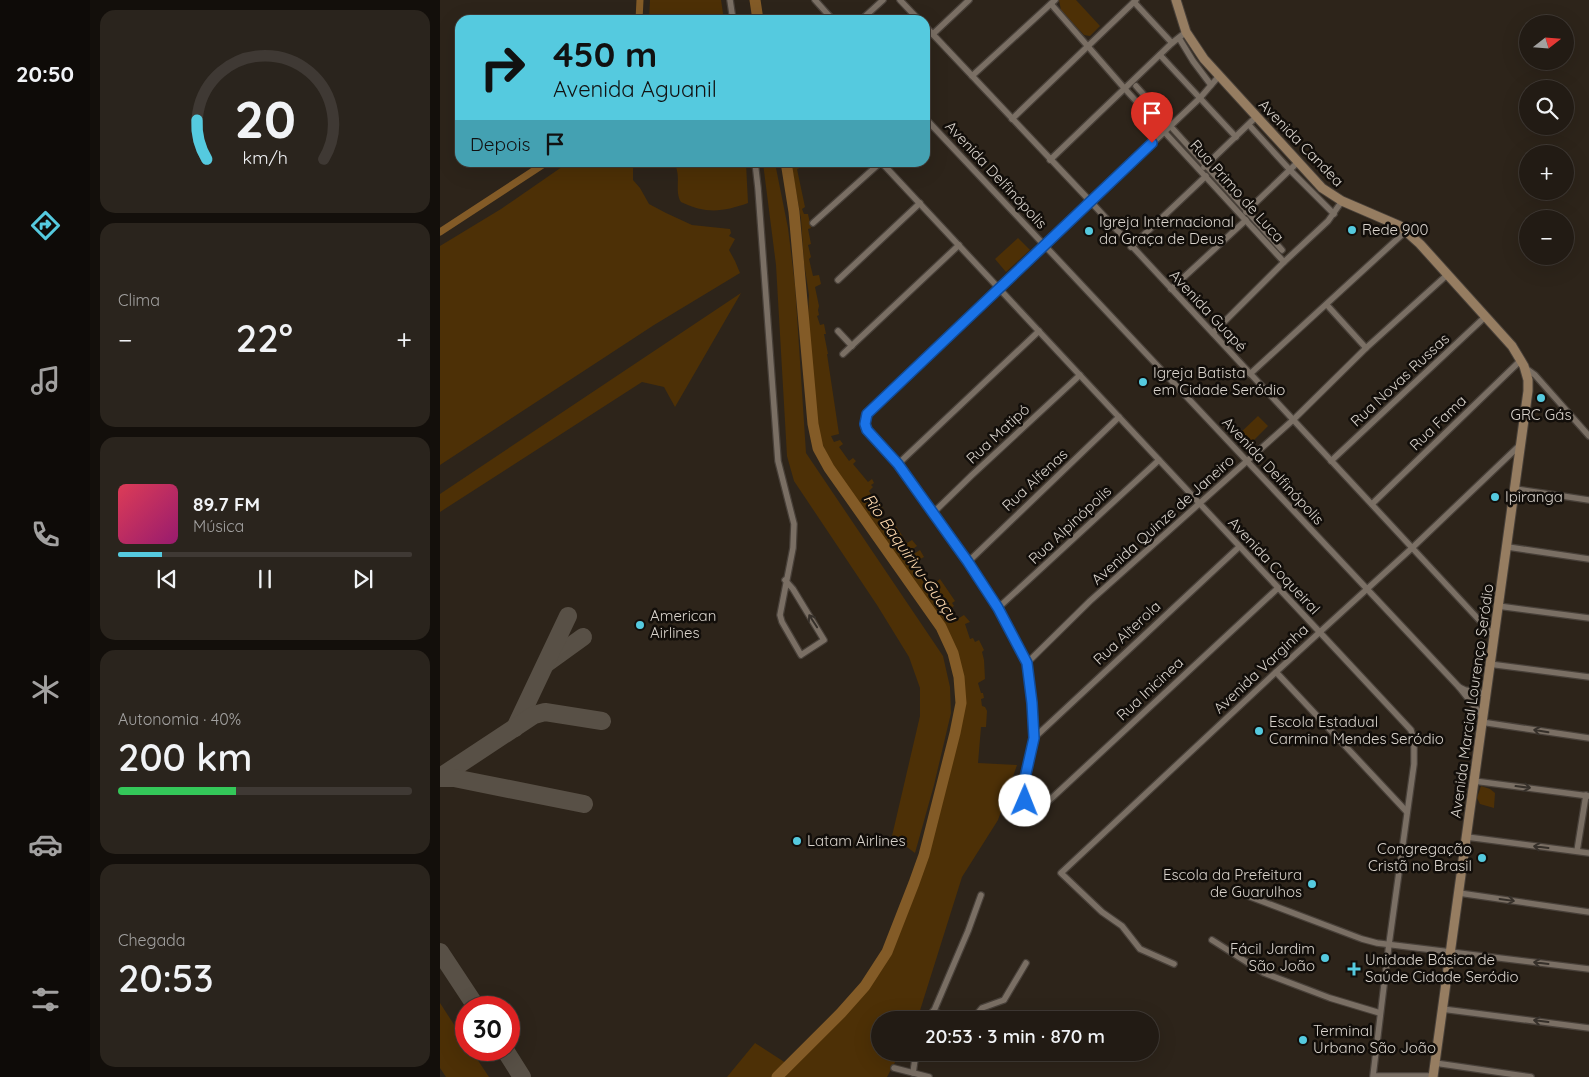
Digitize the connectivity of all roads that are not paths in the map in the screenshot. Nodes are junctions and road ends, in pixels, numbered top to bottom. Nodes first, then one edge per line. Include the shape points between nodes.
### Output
1 (730, 0) edge
2 (815, 0) edge
3 (883, 0) edge
4 (900, 0) edge
5 (969, 0) edge
6 (1176, 0) edge
7 (1135, 1) edge
8 (1053, 2) edge
9 (733, 15) edge
10 (828, 15) edge
11 (866, 15) edge
12 (914, 15) edge
13 (930, 31) edge
14 (933, 34) junction
15 (1182, 35) junction
16 (1172, 43) junction
17 (1088, 46) junction
18 (1160, 55) junction
19 (972, 76) junction
20 (1219, 76) junction
21 (1211, 85) junction
22 (1136, 86) dead end
23 (1125, 88) junction
24 (1200, 98) junction
25 (1256, 117) junction
26 (1012, 119) junction
27 (930, 123) edge
28 (1249, 125) junction
29 (1172, 127) junction
30 (1165, 131) junction
31 (1236, 137) junction
32 (1050, 160) junction
33 (1298, 162) junction
34 (1206, 165) junction
35 (756, 167) edge
36 (875, 167) edge
37 (886, 167) edge
38 (1201, 170) junction
39 (1290, 170) junction
40 (1206, 176) junction
41 (1342, 201) junction
42 (1091, 202) junction
43 (920, 203) junction
44 (1334, 214) junction
45 (1245, 216) junction
46 (813, 223) dead end
47 (1406, 231) junction
48 (959, 245) junction
49 (1045, 245) junction
50 (1132, 247) junction
51 (1282, 250) dead end
52 (1284, 262) junction
53 (1448, 274) junction
54 (838, 280) dead end
55 (1000, 289) junction
56 (1170, 289) junction
57 (1327, 305) junction
58 (1486, 316) junction
59 (838, 331) dead end
60 (1039, 331) junction
61 (1212, 333) junction
62 (852, 346) junction
63 (1366, 348) junction
64 (843, 354) dead end
65 (1522, 363) junction
66 (1250, 374) junction
67 (1080, 375) junction
68 (1119, 417) junction
69 (1293, 420) junction
70 (1589, 436) edge
71 (1521, 443) junction
72 (1159, 460) junction
73 (1247, 461) junction
74 (1331, 461) junction
75 (898, 464) junction
76 (1515, 489) junction
77 (1589, 500) edge
78 (1199, 504) junction
79 (1372, 504) junction
80 (934, 513) junction
81 (1239, 547) junction
82 (1508, 547) junction
83 (1412, 548) junction
84 (1589, 560) edge
85 (968, 562) junction
86 (786, 580) junction
87 (1278, 588) junction
88 (1367, 589) junction
89 (1498, 606) junction
90 (998, 608) junction
91 (1589, 618) edge
92 (1319, 632) junction
93 (1494, 636) junction
94 (1027, 663) junction
95 (1489, 664) junction
96 (1276, 672) junction
97 (1589, 677) edge
98 (1459, 687) junction
99 (1485, 694) junction
100 (1482, 719) junction
101 (1034, 738) junction
102 (1589, 738) edge
103 (1474, 781) junction
104 (1587, 795) edge
105 (1407, 812) junction
106 (1467, 837) junction
107 (1577, 851) junction
108 (1589, 853) edge
109 (1240, 893) dead end
110 (1459, 893) junction
111 (981, 895) dead end
112 (1589, 912) edge
113 (1212, 940) dead end
114 (1389, 944) junction
115 (1451, 952) junction
116 (1026, 963) dead end
117 (1174, 964) dead end
118 (1589, 970) edge
119 (1442, 1009) junction
120 (933, 1011) edge
121 (980, 1011) edge
122 (1380, 1013) junction
123 (1589, 1028) edge
124 (915, 1061) edge
125 (1435, 1063) junction
126 (894, 1068) dead end
127 (913, 1073) junction
128 (930, 1077) edge
129 (1433, 1077) edge
130 (1531, 1077) edge

1 - 9 street
2 - 10 street
3 - 11 street
4 - 12 street
5 - 14 street
6 - 15 main road, Avenida Candea
7 - 16 street
7 - 17 street
8 - 17 street, Rua Primo de Luca
8 - 19 street
13 - 14 street, Avenida Guapé
14 - 19 street, Avenida Guapé
15 - 16 street
15 - 20 main road, Avenida Candea
15 - 21 street via 1193,61
16 - 18 street
17 - 23 street, Rua Primo de Luca
17 - 26 street
18 - 23 street
18 - 24 street
19 - 26 street, Avenida Guapé
20 - 21 street
20 - 25 main road, Avenida Candea
21 - 24 street
22 - 29 street
23 - 30 street, Rua Primo de Luca
23 - 32 street
24 - 29 street
24 - 31 street
25 - 28 street
25 - 33 main road, Avenida Candea
26 - 32 street, Avenida Guapé
27 - 49 street, Avenida Delfinópolis
28 - 31 street
28 - 39 street
29 - 30 street
29 - 34 street
30 - 38 street, Rua Primo de Luca
30 - 42 street
31 - 34 street
32 - 42 street, Avenida Guapé
33 - 39 street
33 - 41 main road, Avenida Candea via 1322,188
34 - 38 street
34 - 45 street
35 - 86 street via 778,461 794,524
36 - 46 street
37 - 43 street, Avenida Coqueiral
38 - 40 street, Rua Primo de Luca
39 - 44 street
39 - 45 street
40 - 45 street, Rua Primo de Luca
40 - 50 street
41 - 44 street
41 - 47 main road, Avenida Candea via 1389,220
42 - 49 street
42 - 50 street, Avenida Guapé
43 - 48 street, Avenida Coqueiral
43 - 54 street
44 - 52 street
45 - 51 street
45 - 52 street, Rua Primo de Luca
45 - 56 street
47 - 53 main road, Avenida Candea
47 - 57 street
48 - 55 street, Avenida Coqueiral
48 - 62 street
49 - 55 street
49 - 73 street, Avenida Delfinópolis
50 - 56 street, Avenida Guapé
52 - 61 street
53 - 58 main road, Avenida Candea
53 - 63 street, Avenida Quinze de Janeiro
55 - 60 street, Avenida Coqueiral
55 - 75 street via 867,414 865,424 871,436
56 - 61 street, Avenida Guapé
57 - 63 street
57 - 66 street
58 - 65 main road, Avenida Candea
58 - 74 street, Rua Novas Russas
59 - 62 street
60 - 67 street, Avenida Coqueiral
60 - 75 street
61 - 66 street, Avenida Guapé
62 - 64 street
63 - 69 street, Avenida Quinze de Janeiro
65 - 70 street
65 - 71 main road, Avenida Marcial Lourenço Seródio via 1528,385
65 - 79 street, Rua Fama
66 - 69 street, Avenida Guapé
67 - 68 street, Avenida Coqueiral
67 - 80 street, Rua Matipó
68 - 72 street, Avenida Coqueiral
68 - 85 street, Rua Alfenas
69 - 73 street, Avenida Quinze de Janeiro
69 - 74 street, Avenida Guapé
71 - 76 main road, Avenida Marcial Lourenço Seródio
71 - 83 street, Avenida Varginha
72 - 78 street, Avenida Coqueiral
72 - 90 street, Rua Alpinópolis
73 - 78 street, Avenida Quinze de Janeiro
73 - 88 street, Avenida Delfinópolis
74 - 79 street, Avenida Guapé
75 - 80 street
76 - 77 street
76 - 82 main road, Avenida Marcial Lourenço Seródio
78 - 81 street, Avenida Coqueiral
78 - 94 street, Avenida Quinze de Janeiro via 1090,601
79 - 83 street, Avenida Guapé
80 - 85 street
81 - 87 street, Avenida Coqueiral
81 - 101 street, Rua Alterola
82 - 84 street
82 - 89 main road, Avenida Marcial Lourenço Seródio
83 - 88 street, Avenida Varginha
83 - 93 street, Avenida Guapé
85 - 90 street
86 -> 86 street via 780,614 802,655 824,640
87 - 92 street, Avenida Coqueiral
87 - 101 street, Rua Inicinea via 1036,810 1028,806 1023,794
88 - 92 street, Avenida Varginha
88 - 98 street, Avenida Delfinópolis
89 - 91 street
89 - 93 main road, Avenida Marcial Lourenço Seródio
90 - 94 street
92 - 96 street, Avenida Varginha
92 - 105 street, Avenida Coqueiral via 1411,730 1415,751
93 - 95 main road, Avenida Marcial Lourenço Seródio
94 - 101 street
95 - 97 street
95 - 99 main road, Avenida Marcial Lourenço Seródio
96 - 105 street
96 - 117 street, Avenida Varginha via 1061,872 1102,912 1122,926 1140,949
98 - 99 street
98 - 100 street, Avenida Delfinópolis
99 - 100 main road, Avenida Marcial Lourenço Seródio
102 -> 100 street
100 - 103 main road, Avenida Marcial Lourenço Seródio
103 -> 104 street
103 - 106 main road, Avenida Marcial Lourenço Seródio
104 - 107 street
105 - 114 street, Avenida Coqueiral
107 -> 106 street
106 - 110 main road, Avenida Marcial Lourenço Seródio
107 - 108 street
109 - 114 street via 1362,939
110 -> 112 street
110 - 115 main road, Avenida Marcial Lourenço Seródio
111 - 120 street
113 - 122 street via 1264,973
114 - 115 street
114 - 122 street, Avenida Coqueiral
118 -> 115 street
115 - 119 main road, Avenida Marcial Lourenço Seródio
116 - 121 street via 1004,1000
123 -> 119 street
119 - 125 main road, Avenida Marcial Lourenço Seródio
122 - 129 street, Avenida Coqueiral via 1373,1076
124 - 127 street
125 - 129 main road, Avenida Marcial Lourenço Seródio
125 - 130 street
126 - 127 street
127 - 128 street

